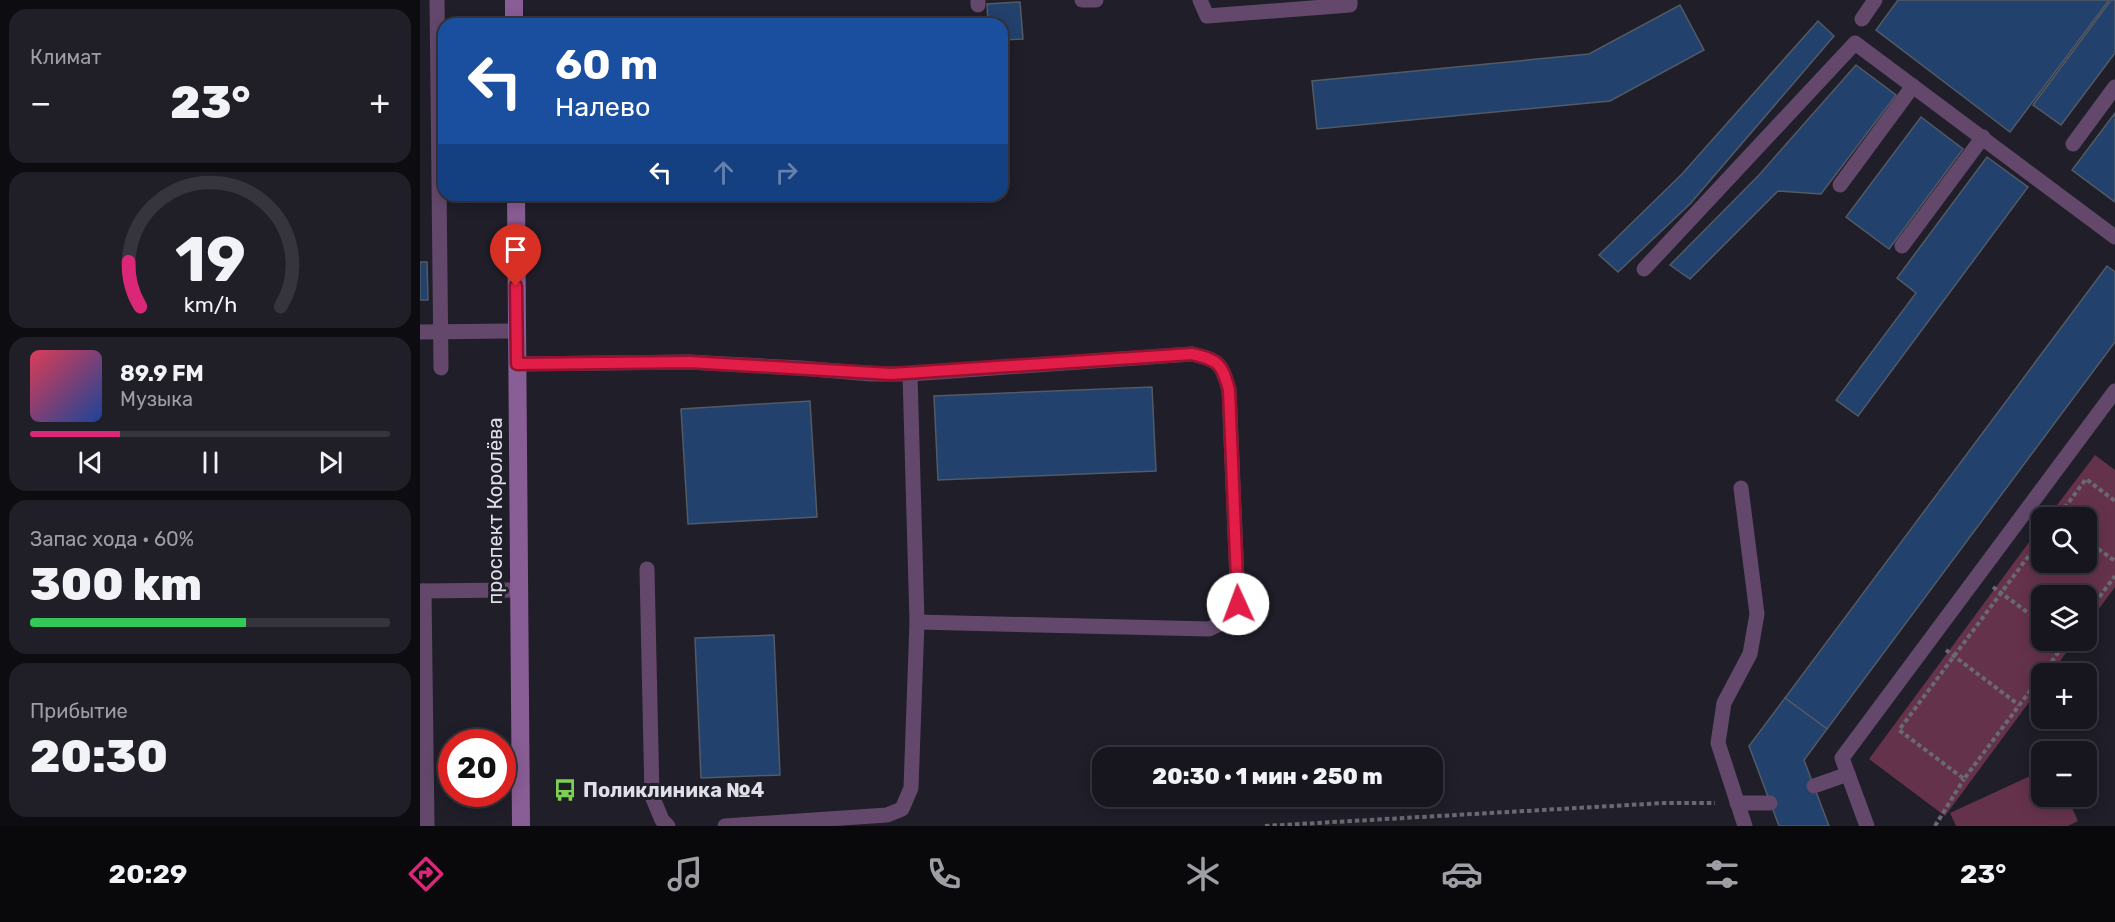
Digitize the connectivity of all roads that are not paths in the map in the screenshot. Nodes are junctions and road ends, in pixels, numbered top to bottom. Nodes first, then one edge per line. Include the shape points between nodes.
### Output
1 (437, 0) edge
2 (514, 0) edge
3 (1082, 0) edge
4 (1096, 0) edge
5 (1200, 0) edge
6 (1350, 0) edge
7 (1875, 0) edge
8 (514, 18) edge
9 (1862, 19) dead end
10 (438, 83) edge
11 (1913, 86) junction
12 (2115, 87) edge
13 (1983, 137) junction
14 (2073, 144) dead end
15 (1840, 185) dead end
16 (439, 201) edge
17 (516, 201) edge
18 (2115, 237) edge
19 (1902, 246) dead end
20 (1644, 269) dead end
21 (517, 331) junction
22 (420, 332) edge
23 (441, 332) junction
24 (517, 364) junction
25 (441, 368) dead end
26 (910, 374) junction
27 (2115, 391) edge
28 (1741, 488) dead end
29 (647, 569) dead end
30 (518, 590) junction
31 (422, 591) edge
32 (917, 622) junction
33 (1848, 774) junction
34 (1814, 786) dead end
35 (1737, 803) junction
36 (1770, 803) dead end
37 (427, 826) edge
38 (520, 826) edge
39 (668, 826) edge
40 (725, 826) edge
41 (1745, 826) edge
42 (1867, 826) edge

1 - 10 lane
2 - 8 main road
3 - 4 lane
5 - 6 lane via 1207,16 1350,5
7 - 9 lane
11 - 13 lane
11 - 15 lane
11 - 20 lane via 1855,43
12 - 14 lane
13 - 18 lane
13 - 19 lane
16 - 23 lane
17 - 21 main road, проспект Королёва
21 - 23 lane
21 - 24 main road, проспект Королёва
22 - 23 lane
23 - 25 lane
24 - 26 lane via 689,362
24 - 30 main road, проспект Королёва
26 - 32 lane
26 - 32 lane via 1192,354 1212,358 1223,368 1229,390 1238,604 1227,621 1209,629
27 - 33 lane via 1842,758
28 - 35 lane via 1757,614 1750,654 1724,703 1718,743
29 - 39 lane via 652,796
30 - 31 lane
30 - 38 main road, проспект Королёва
31 - 37 lane
32 - 40 lane via 910,788 902,809 886,815
33 - 34 lane
33 - 42 lane
35 - 36 lane
35 - 41 lane

